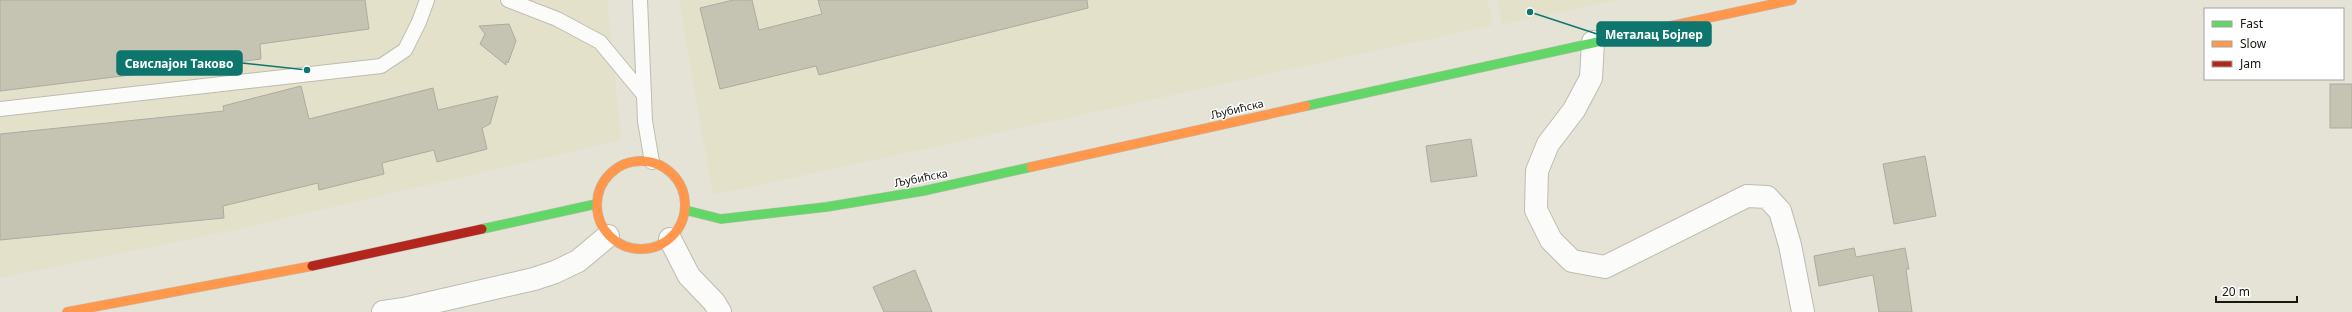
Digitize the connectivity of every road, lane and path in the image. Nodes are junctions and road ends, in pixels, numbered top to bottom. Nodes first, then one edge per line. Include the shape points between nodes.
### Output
1 (427, 0) edge
2 (508, 0) edge
3 (1792, 0) edge
4 (643, 1) edge
5 (1593, 42) junction
6 (644, 96) junction
7 (0, 109) edge
8 (652, 162) junction
9 (596, 204) junction
10 (685, 210) junction
11 (608, 236) junction
12 (670, 239) junction
13 (67, 312) edge
14 (383, 312) edge
15 (720, 312) edge
16 (1803, 312) edge

1 - 7 lane via 420,22 405,50 381,66
2 - 6 lane via 557,19 600,42
3 - 5 street, Љубићска
4 - 6 lane
5 - 10 street, Љубићска via 923,191 826,207 721,219
5 - 16 street via 1590,78 1574,110 1548,144 1537,171 1536,210 1551,240 1572,261 1605,267 1747,196 1766,197 1780,211 1790,245
6 - 8 lane via 647,139
8 - 9 street via 626,163 614,169 605,179
8 - 10 street via 669,171 681,185
9 - 11 street via 599,221
9 - 13 street via 259,277
10 - 12 street via 677,231
11 - 12 street via 628,248 639,250 660,246
11 - 14 street via 578,261 534,279
12 - 15 street via 689,276

